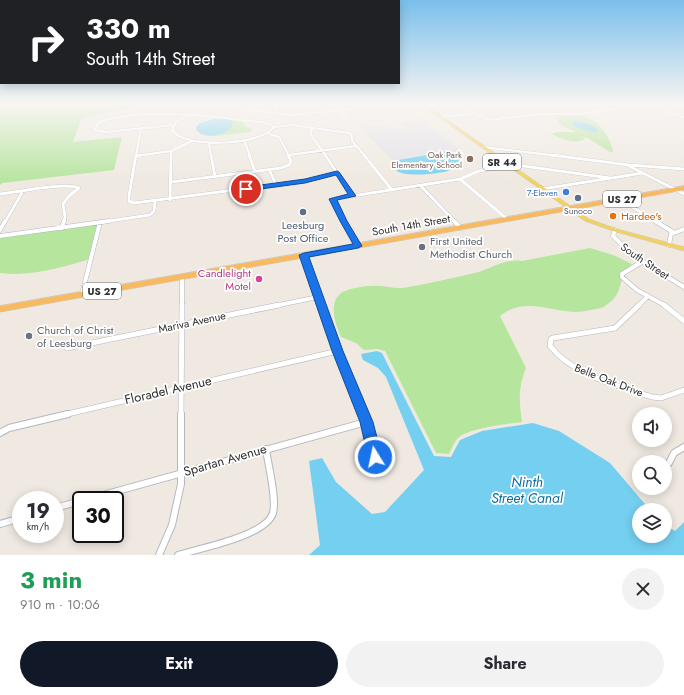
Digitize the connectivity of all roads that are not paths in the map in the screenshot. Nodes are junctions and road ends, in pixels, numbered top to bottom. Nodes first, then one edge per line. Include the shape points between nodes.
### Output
1 (100, 131) edge
2 (115, 131) edge
3 (140, 131) edge
4 (173, 131) edge
5 (273, 131) edge
6 (312, 131) edge
7 (334, 131) edge
8 (459, 131) edge
9 (269, 134) junction
10 (244, 140) junction
11 (192, 141) junction
12 (209, 143) junction
13 (356, 146) junction
14 (481, 147) junction
15 (322, 150) junction
16 (171, 151) junction
17 (289, 154) junction
18 (136, 156) junction
19 (625, 164) junction
20 (508, 166) junction
21 (269, 169) junction
22 (684, 169) edge
23 (255, 171) junction
24 (337, 173) junction
25 (643, 173) junction
26 (215, 176) junction
27 (610, 178) junction
28 (460, 179) junction
29 (171, 182) junction
30 (276, 185) junction
31 (420, 185) junction
32 (684, 188) edge
33 (542, 189) junction
34 (392, 190) junction
35 (675, 190) junction
36 (23, 191) junction
37 (0, 194) edge
38 (684, 194) edge
39 (353, 196) junction
40 (620, 199) junction
41 (170, 200) junction
42 (155, 202) junction
43 (569, 208) junction
44 (507, 220) junction
45 (100, 222) junction
46 (62, 228) junction
47 (461, 228) junction
48 (684, 229) edge
49 (0, 230) edge
50 (615, 230) junction
51 (673, 232) junction
52 (0, 236) edge
53 (669, 245) junction
54 (358, 246) junction
55 (684, 249) edge
56 (304, 255) junction
57 (639, 260) junction
58 (182, 276) junction
59 (684, 287) edge
60 (82, 294) junction
61 (318, 297) junction
62 (647, 297) junction
63 (0, 309) edge
64 (684, 321) edge
65 (181, 325) junction
66 (67, 348) dead end
67 (338, 351) junction
68 (181, 387) junction
69 (684, 390) edge
70 (366, 422) junction
71 (0, 433) edge
72 (684, 447) edge
73 (266, 448) junction
74 (671, 455) edge
75 (375, 457) dead end
76 (181, 473) junction
77 (117, 491) edge
78 (12, 521) edge
79 (0, 524) edge
80 (160, 555) edge
81 (178, 555) edge

1 - 2 street
3 - 18 street
4 - 11 street via 175,135
5 - 9 street
6 - 15 street via 311,134
7 - 13 street via 349,133
8 - 14 main road, SR 44
9 - 10 street
9 - 17 street via 280,137
10 - 12 street
10 - 23 street
11 - 12 street
11 - 16 street
12 - 26 street
13 - 15 street
13 - 34 street
14 - 19 street
14 - 20 main road, SR 44
15 - 17 street
15 - 24 street
16 - 18 street
16 - 29 street
17 - 21 street via 289,164
18 - 42 street via 129,199 134,203
19 - 22 street
19 - 25 street
20 - 27 street via 520,165
20 - 28 street via 479,171
20 - 33 main road, SR 44
21 - 23 street
21 - 30 street
23 - 26 street
24 - 30 street
24 - 39 street
25 - 27 street
25 - 35 street
26 - 29 street
27 - 33 street
28 - 31 street
28 - 44 street
29 - 41 street
30 - 41 street
31 - 34 street
31 - 47 street
32 - 35 highway, South 14th Street / US 27
33 - 43 main road, SR 44
34 - 39 street
35 - 38 street
35 - 40 highway, South 14th Street / US 27
36 - 37 street
36 - 46 street via 65,186 79,188 63,204 65,217
36 - 49 street
39 - 54 street via 333,199
40 - 43 highway, South 14th Street / US 27
40 - 51 street
41 - 42 street
42 - 45 street via 154,211 150,215
43 - 44 highway, South 14th Street / US 27
43 - 50 main road, SR 44 via 593,222
44 - 47 highway, South 14th Street / US 27
45 - 46 street
45 - 60 street
46 - 52 street
47 - 54 highway, South 14th Street / US 27
48 - 51 street
50 - 53 main road, SR 44
50 - 57 street, South Street via 614,239
51 - 53 street
53 - 55 main road, SR 44
54 - 56 highway, South 14th Street / US 27
56 - 58 highway, South 14th Street / US 27
56 - 61 street
57 - 59 street, South Street
57 - 62 street via 640,263 621,276
58 - 60 highway, South 14th Street / US 27
58 - 65 street
60 - 63 highway, South 14th Street / US 27
61 - 65 street, Mariva Avenue
61 - 67 street
62 - 64 street via 668,306
62 - 69 street, Belle Oak Drive via 618,326 553,338 550,346 561,360 573,367 652,397 661,398
65 - 66 street, Mariva Avenue
65 - 68 street
67 - 68 street, Floradel Avenue
67 - 70 street
68 - 71 street, Floradel Avenue via 9,428
68 - 76 street
70 - 73 street, Spartan Avenue
70 - 75 street
72 - 74 street via 673,451
73 - 76 street, Spartan Avenue
73 - 81 street via 274,501 273,512 266,524 250,534
76 - 77 street, Spartan Avenue
76 - 80 street via 176,510
78 - 79 street

